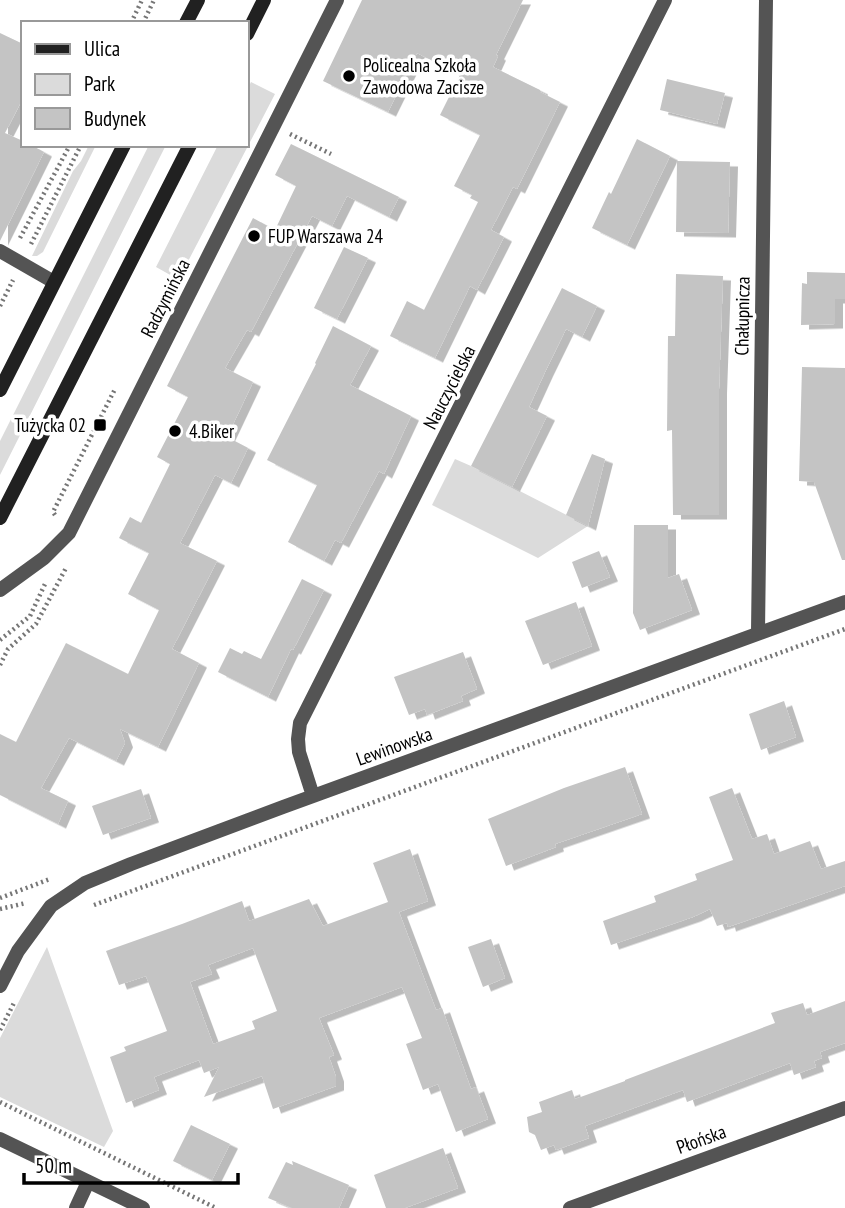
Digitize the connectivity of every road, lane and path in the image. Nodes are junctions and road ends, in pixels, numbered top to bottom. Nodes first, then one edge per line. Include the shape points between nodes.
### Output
1 (142, 0) edge
2 (154, 0) edge
3 (198, 0) edge
4 (264, 0) edge
5 (337, 0) edge
6 (665, 0) edge
7 (766, 0) edge
8 (132, 21) edge
9 (144, 21) edge
10 (187, 21) edge
11 (248, 32) edge
12 (274, 126) junction
13 (69, 147) edge
14 (80, 147) edge
15 (123, 147) edge
16 (189, 147) edge
17 (331, 154) dead end
18 (10, 257) edge
19 (54, 282) junction
20 (0, 390) edge
21 (0, 518) edge
22 (44, 558) junction
23 (0, 590) edge
24 (845, 602) edge
25 (845, 629) edge
26 (758, 632) junction
27 (0, 640) edge
28 (313, 796) junction
29 (36, 901) dead end
30 (94, 905) dead end
31 (0, 909) edge
32 (0, 986) edge
33 (17, 996) dead end
34 (0, 1030) edge
35 (0, 1102) edge
36 (845, 1108) edge
37 (0, 1139) edge
38 (88, 1182) junction
39 (76, 1208) edge
40 (143, 1208) edge
41 (216, 1208) edge
42 (570, 1208) edge

1 - 8 path
2 - 9 path
3 - 10 main road
4 - 11 main road
5 - 12 street, Radzymińska
6 - 28 street, Nauczycielska via 300,723 299,752
7 - 26 street, Chałupnicza
12 - 17 path
12 - 22 street, Radzymińska via 69,533
13 - 18 path
14 - 18 path
15 - 19 main road
16 - 21 main road
18 - 19 street
19 - 20 main road
22 - 23 street, Radzymińska
22 - 27 path via 49,567 46,584 30,615
24 - 26 street, Lewinowska
25 - 30 path
26 - 28 street, Lewinowska
28 - 32 street, Lewinowska via 85,883 51,906 18,951
29 - 31 path
33 - 34 path
35 - 41 path
36 - 42 street, Płońska
37 - 38 street
38 - 39 street
38 - 40 street

